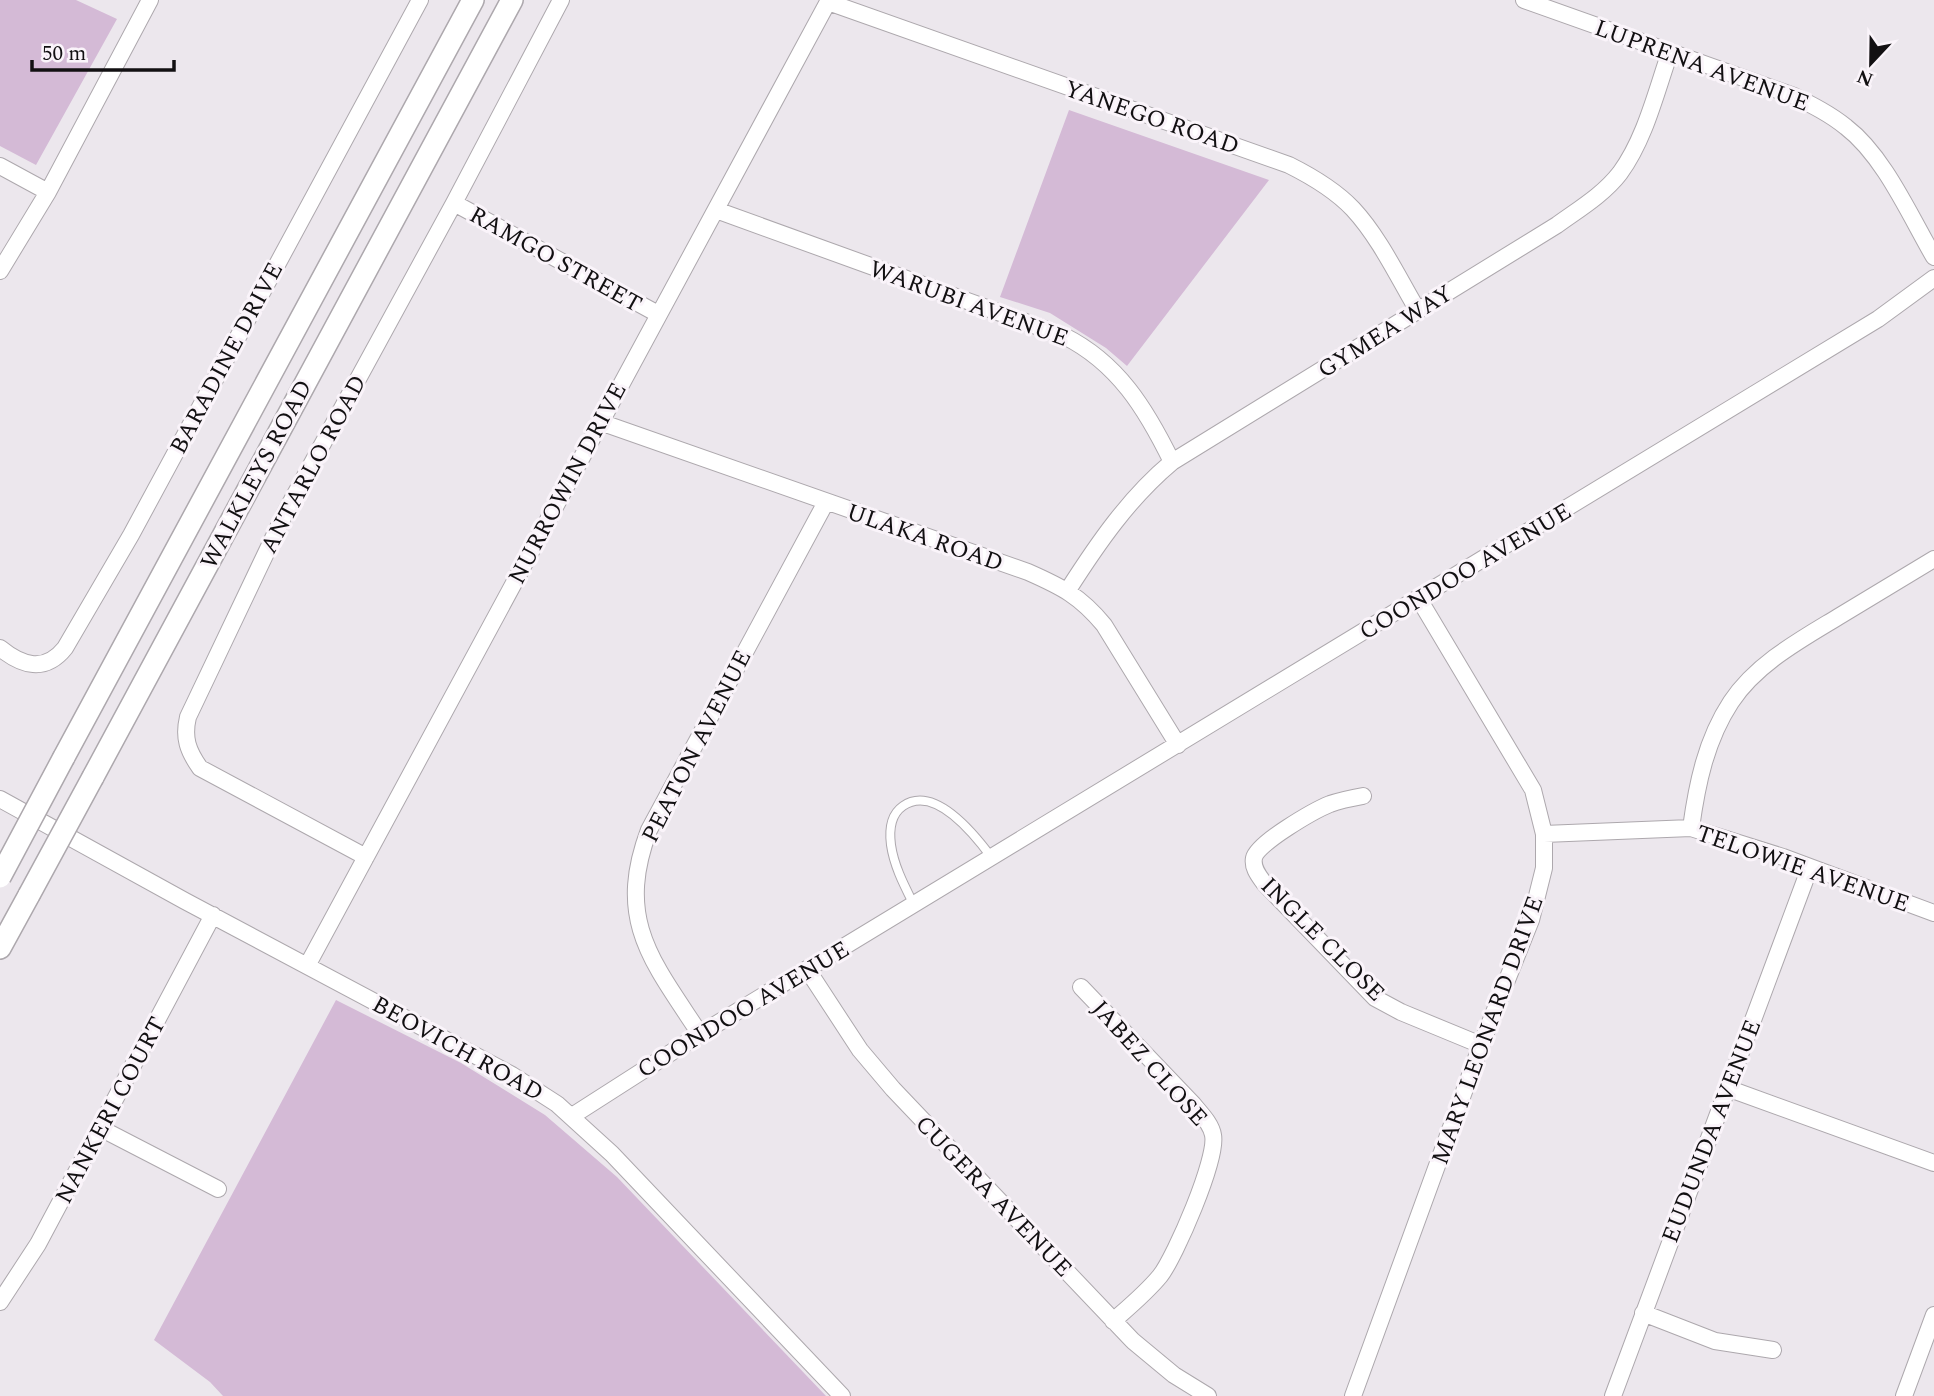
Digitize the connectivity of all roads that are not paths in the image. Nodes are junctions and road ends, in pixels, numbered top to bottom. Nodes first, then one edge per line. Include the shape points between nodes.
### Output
1 (150, 0) edge
2 (420, 0) edge
3 (473, 0) edge
4 (512, 0) edge
5 (561, 0) edge
6 (1524, 0) edge
7 (828, 1) edge
8 (1670, 52) junction
9 (0, 166) edge
10 (48, 192) junction
11 (454, 203) junction
12 (716, 210) junction
13 (1934, 257) edge
14 (0, 271) edge
15 (1934, 278) edge
16 (1418, 311) junction
17 (657, 314) junction
18 (600, 422) junction
19 (1172, 462) junction
20 (826, 502) junction
21 (1934, 559) edge
22 (1068, 590) junction
23 (1419, 599) junction
24 (0, 648) edge
25 (1178, 745) junction
26 (1363, 796) dead end
27 (0, 799) edge
28 (1691, 828) junction
29 (1544, 834) junction
30 (366, 857) junction
31 (992, 858) junction
32 (1810, 867) junction
33 (0, 877) edge
34 (915, 905) junction
35 (1934, 913) edge
36 (213, 915) junction
37 (0, 948) edge
38 (307, 966) junction
39 (807, 969) junction
40 (1081, 987) dead end
41 (700, 1034) junction
42 (1481, 1045) junction
43 (1727, 1088) junction
44 (572, 1116) junction
45 (100, 1128) junction
46 (1934, 1163) edge
47 (218, 1189) dead end
48 (0, 1301) edge
49 (1643, 1313) junction
50 (1934, 1315) edge
51 (1113, 1321) junction
52 (1773, 1350) dead end
53 (842, 1396) edge
54 (1208, 1396) edge
55 (1353, 1396) edge
56 (1612, 1396) edge
57 (1904, 1396) edge

1 - 10 street
2 - 24 street, BARADINE DRIVE via 65,648 51,661 32,664
3 - 33 main road, WALKLEYS ROAD, bridge
4 - 37 main road, WALKLEYS ROAD, bridge
5 - 11 street, ANTARLO ROAD
6 - 8 street, LUPRENA AVENUE
7 - 12 street, NURROWIN DRIVE
7 - 16 street, YANEGO ROAD via 1305,173 1359,216
8 - 13 street, LUPRENA AVENUE via 1794,96 1848,128 1876,159
8 - 16 street, GYMEA WAY via 1634,149 1603,191
9 - 10 street
10 - 14 street
11 - 17 street, RAMGO STREET
11 - 30 street, ANTARLO ROAD via 265,553 185,728 188,749 200,768
12 - 17 street, NURROWIN DRIVE
12 - 19 street, WARUBI AVENUE via 1078,343 1107,364 1132,391
15 - 23 street, COONDOO AVENUE via 1878,319
16 - 19 street, GYMEA WAY
17 - 18 street, NURROWIN DRIVE
18 - 20 street, ULAKA ROAD
18 - 30 street, NURROWIN DRIVE
19 - 22 street, GYMEA WAY via 1117,518
20 - 22 street, ULAKA ROAD
20 - 41 street, PEATON AVENUE via 649,830 640,859 635,899 642,933 667,985
21 - 28 street via 1750,677 1730,703 1710,744
22 - 25 street, ULAKA ROAD via 1104,625
23 - 25 street, COONDOO AVENUE
23 - 29 street, MARY LEONARD DRIVE via 1527,777
25 - 31 street, COONDOO AVENUE
26 - 42 street, INGLE CLOSE via 1321,809 1262,846 1254,867 1264,883 1375,998
27 - 36 street, BEOVICH ROAD
28 - 29 street, TELOWIE AVENUE
28 - 32 street, TELOWIE AVENUE
29 - 42 street, MARY LEONARD DRIVE via 1538,899
30 - 38 street, NURROWIN DRIVE
31 - 34 street, COONDOO AVENUE
31 - 34 lane via 961,823 935,803 904,805 891,821 891,845 900,877
32 - 35 street, TELOWIE AVENUE
32 - 43 street, EUDUNDA AVENUE
34 - 39 street, COONDOO AVENUE
36 - 38 street, BEOVICH ROAD
36 - 45 street, NANKERI COURT
38 - 44 street, BEOVICH ROAD via 512,1075
39 - 41 street, COONDOO AVENUE
39 - 51 street, CUGERA AVENUE via 860,1050 893,1089
40 - 51 street, JABEZ CLOSE via 1193,1104 1214,1139 1174,1253 1150,1286
41 - 44 street, COONDOO AVENUE
42 - 55 street, MARY LEONARD DRIVE
43 - 46 street
43 - 49 street, EUDUNDA AVENUE
44 - 53 street, BEOVICH ROAD
45 - 47 street
45 - 48 street, NANKERI COURT via 38,1244
49 - 52 street via 1715,1341
49 - 56 street, EUDUNDA AVENUE
50 - 57 street
51 - 54 street, CUGERA AVENUE via 1152,1359

